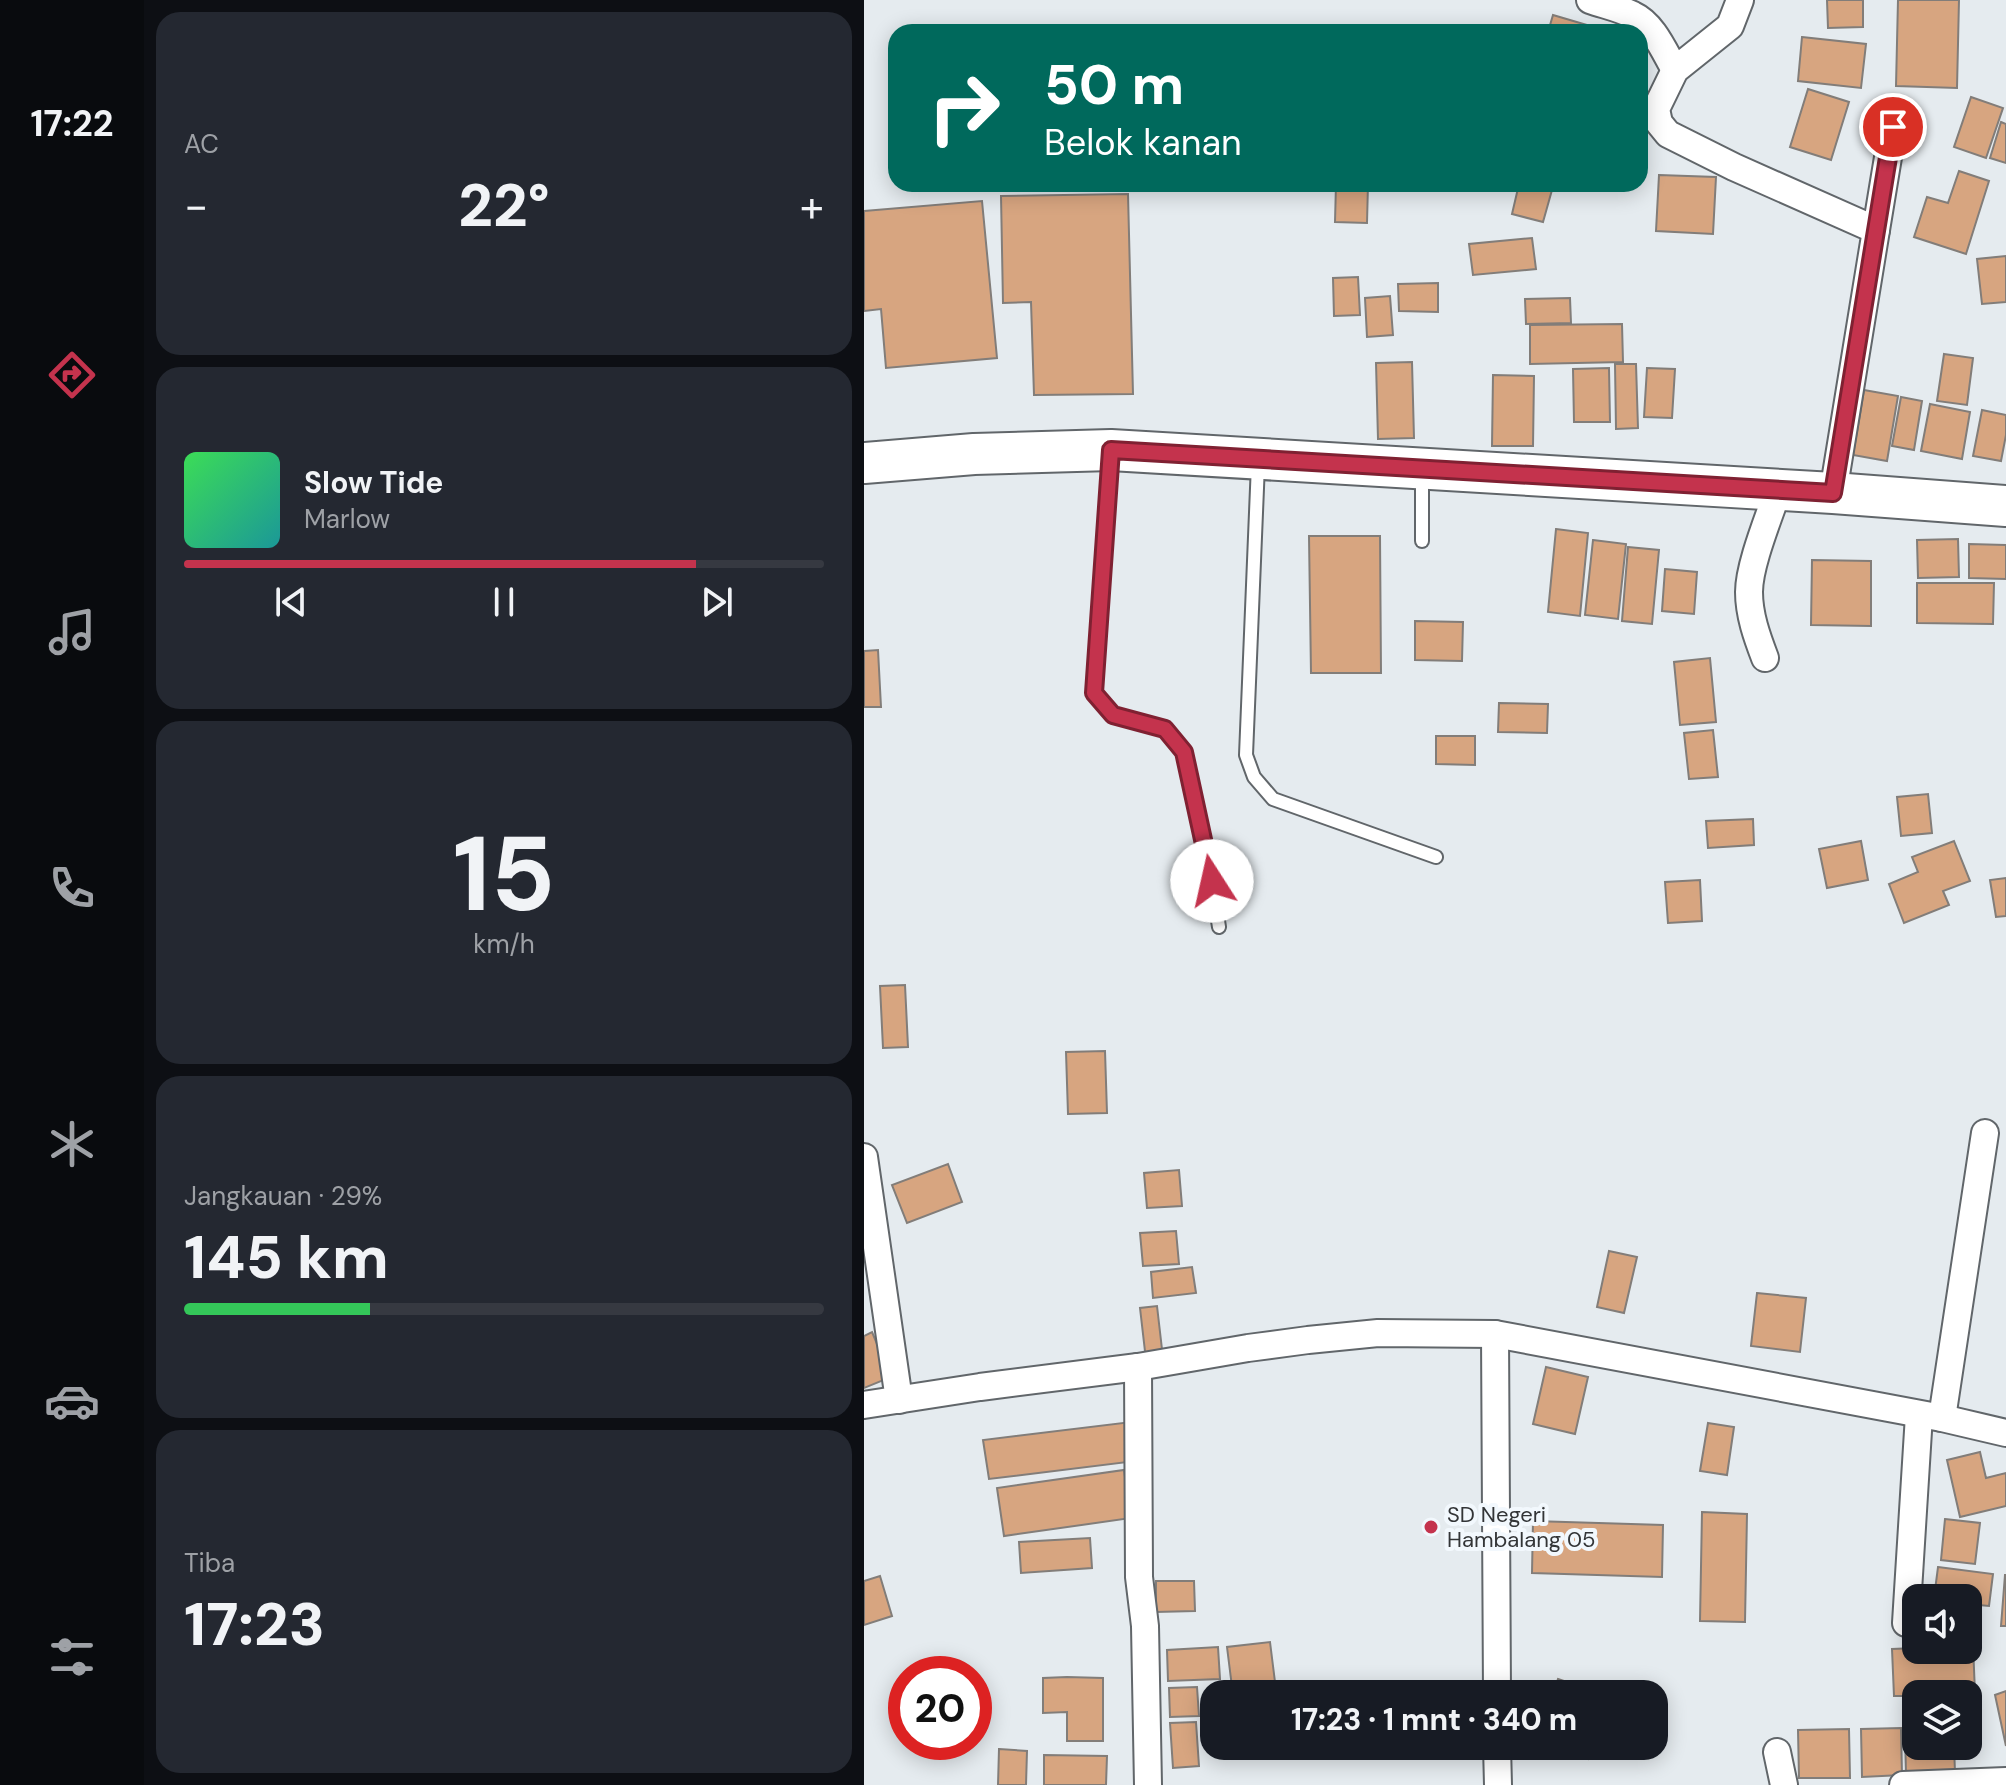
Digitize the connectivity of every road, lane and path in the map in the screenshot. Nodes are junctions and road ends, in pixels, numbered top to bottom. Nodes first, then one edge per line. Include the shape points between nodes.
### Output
1 (1590, 0) edge
2 (1740, 0) edge
3 (1646, 24) edge
4 (1648, 27) edge
5 (1675, 70) junction
6 (1895, 115) dead end
7 (1876, 230) junction
8 (1111, 450) junction
9 (1258, 459) junction
10 (864, 463) edge
11 (1422, 468) junction
12 (1778, 490) junction
13 (1833, 493) junction
14 (2006, 506) edge
15 (1422, 541) dead end
16 (1765, 658) dead end
17 (1436, 857) dead end
18 (1219, 927) dead end
19 (1985, 1133) dead end
20 (864, 1157) edge
21 (1495, 1334) junction
22 (1138, 1367) junction
23 (899, 1400) junction
24 (864, 1405) edge
25 (1931, 1416) junction
26 (2006, 1433) edge
27 (1911, 1584) edge
28 (1497, 1680) edge
29 (1777, 1752) dead end
30 (1497, 1760) edge
31 (2006, 1781) edge
32 (1148, 1785) edge
33 (1498, 1785) edge
34 (1784, 1785) edge
35 (1903, 1785) edge

1 - 3 street
2 - 5 street via 1730,26
4 - 5 street
5 - 7 street via 1656,109 1668,134
6 - 7 street
7 - 13 street
8 - 9 main road
8 - 10 main road
8 - 18 lane via 1094,693 1113,715 1165,729 1184,752
9 - 11 main road
9 - 17 lane via 1246,755 1254,777 1273,799
11 - 12 main road
11 - 15 lane
12 - 13 main road
12 - 16 street via 1749,590 1753,625
13 - 14 main road
19 - 25 street
20 - 23 street
21 - 22 street via 1378,1333
21 - 25 street
21 - 28 street
22 - 23 street
22 - 32 street via 1139,1577
23 - 24 street
25 - 26 street
25 - 27 street
29 - 34 street
30 - 33 street
31 - 35 street

